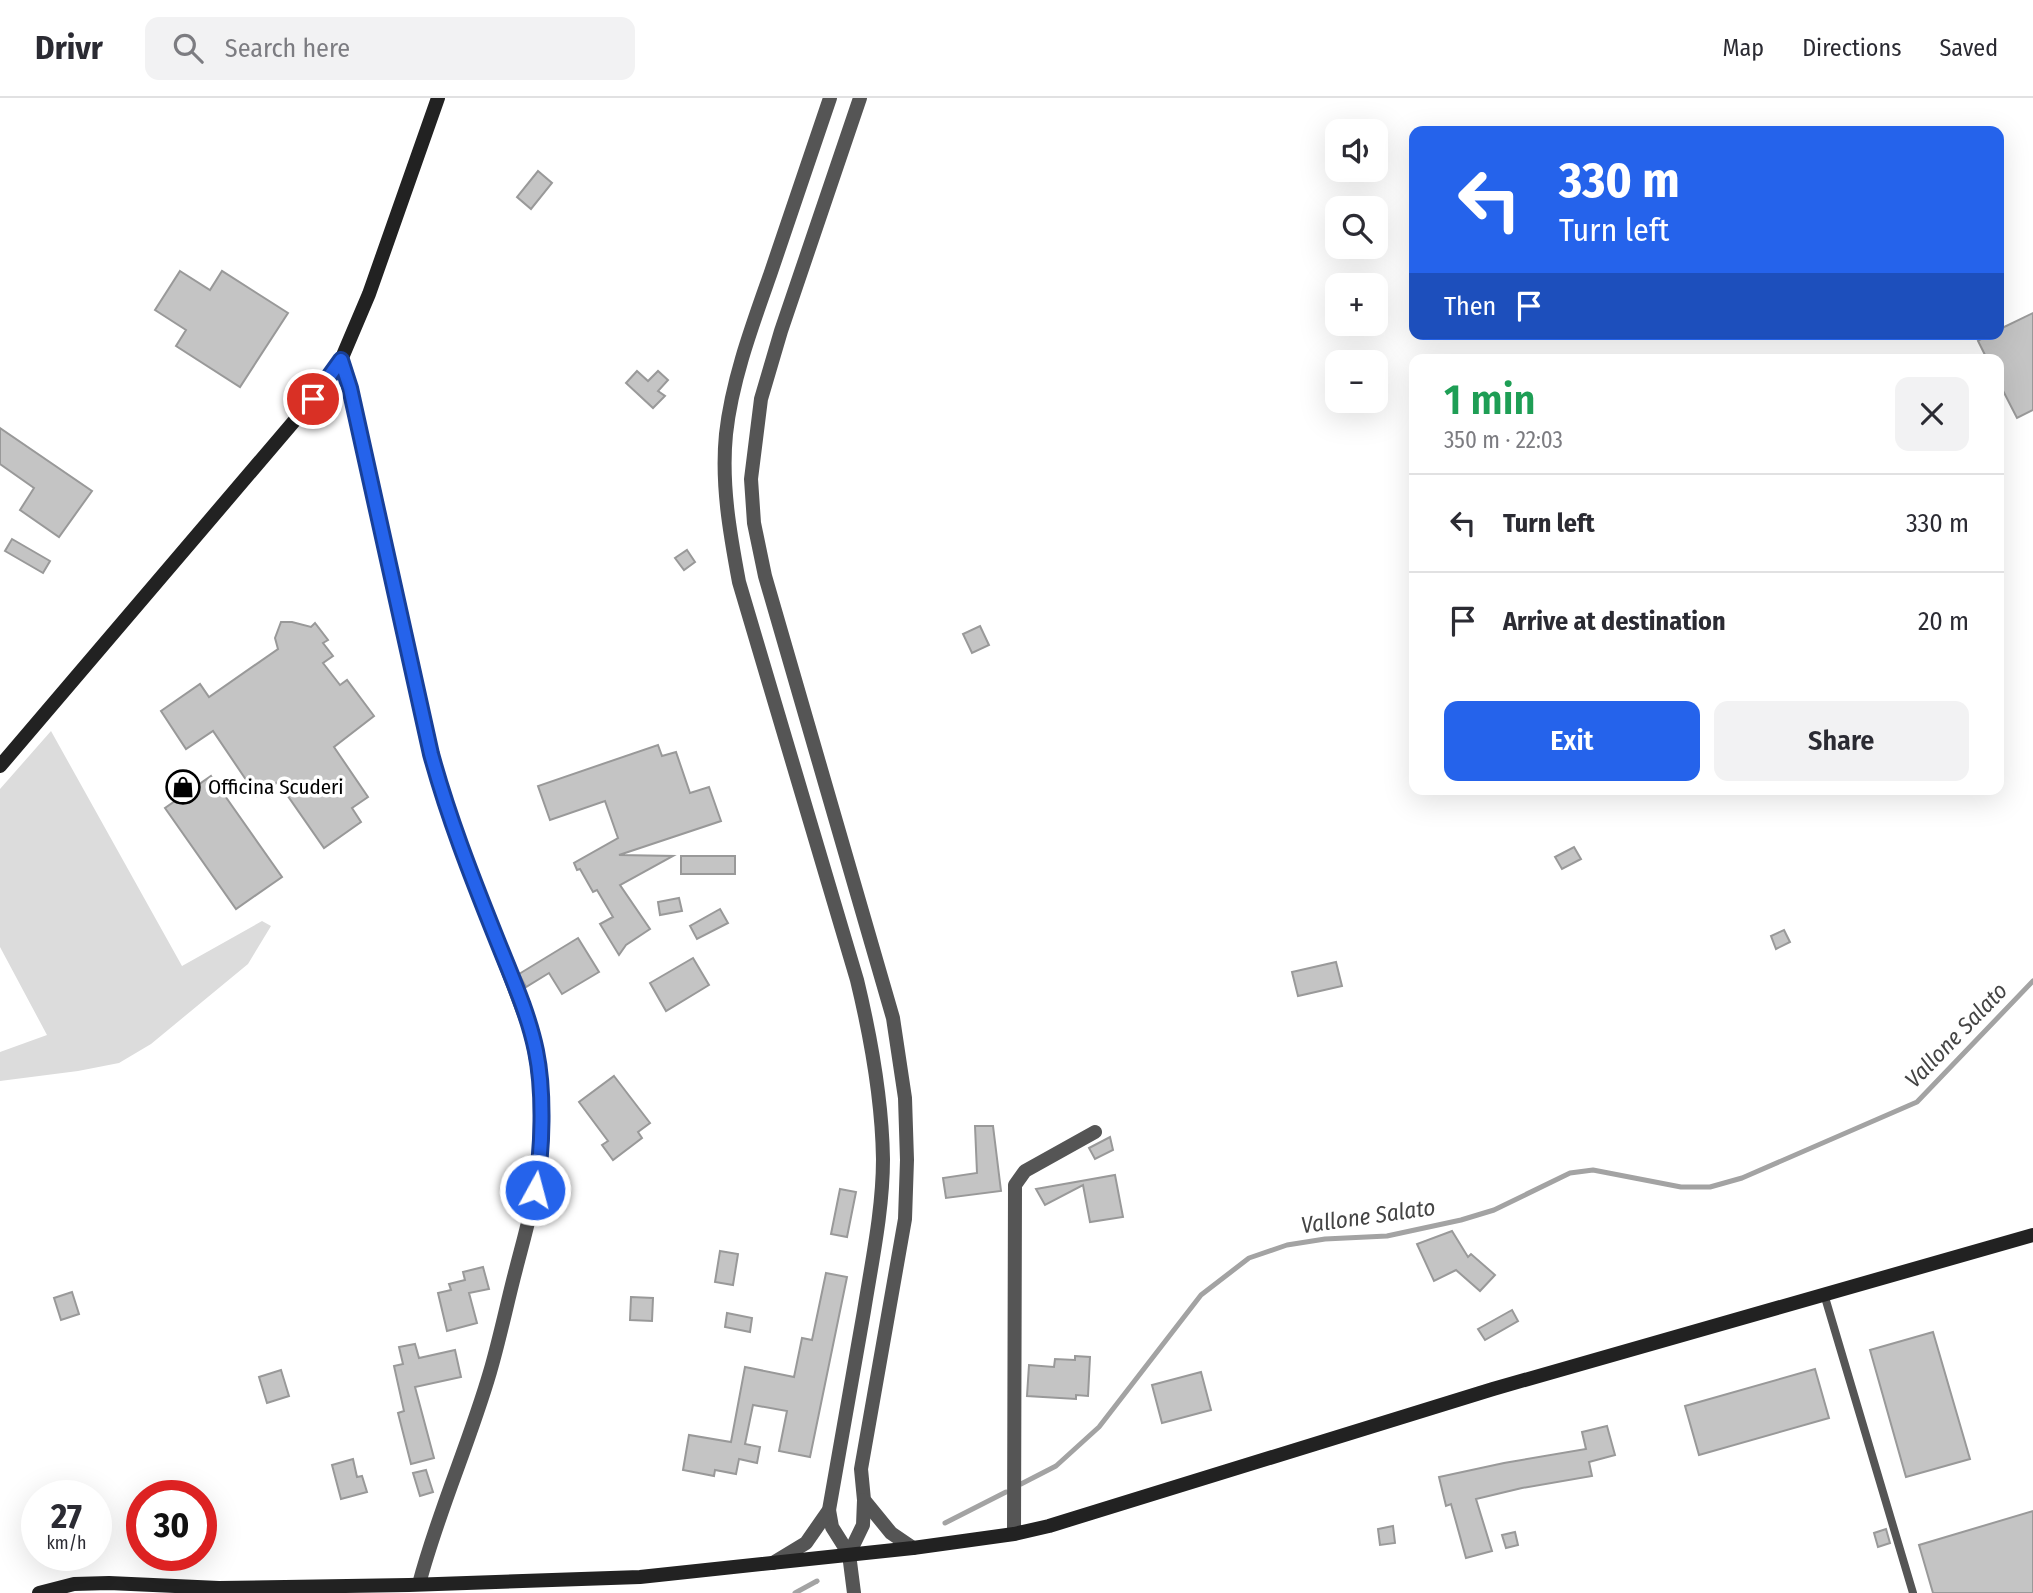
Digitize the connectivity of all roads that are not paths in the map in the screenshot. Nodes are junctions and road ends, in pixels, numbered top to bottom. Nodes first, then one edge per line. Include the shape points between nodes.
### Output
1 (438, 98) edge
2 (830, 98) edge
3 (860, 98) edge
4 (341, 360) junction
5 (0, 766) edge
6 (1095, 1132) dead end
7 (2033, 1235) edge
8 (1824, 1294) junction
9 (864, 1500) junction
10 (829, 1510) junction
11 (1014, 1535) junction
12 (913, 1548) junction
13 (849, 1554) junction
14 (772, 1564) junction
15 (413, 1587) edge
16 (39, 1593) edge
17 (854, 1593) edge
18 (1913, 1593) edge

1 - 4 main road
2 - 10 street via 752,325 733,394 725,479 738,582 857,980 879,1097 883,1160 878,1217
3 - 9 street via 761,399 751,479 765,576 893,1018 905,1098 905,1219 861,1469
4 - 5 main road via 313,399
4 - 15 street via 431,754 454,832 529,1027 539,1081 539,1172 490,1373
6 - 11 street via 1026,1171 1015,1185
7 - 8 main road
8 - 11 main road via 1493,1388
8 - 18 lane
9 - 12 street via 891,1533
9 - 13 street via 863,1525
10 - 13 street via 832,1527
10 - 14 street via 806,1543
11 - 12 main road
12 - 13 main road
13 - 14 main road
13 - 17 street
14 - 15 main road via 640,1577
15 - 16 main road via 97,1583

